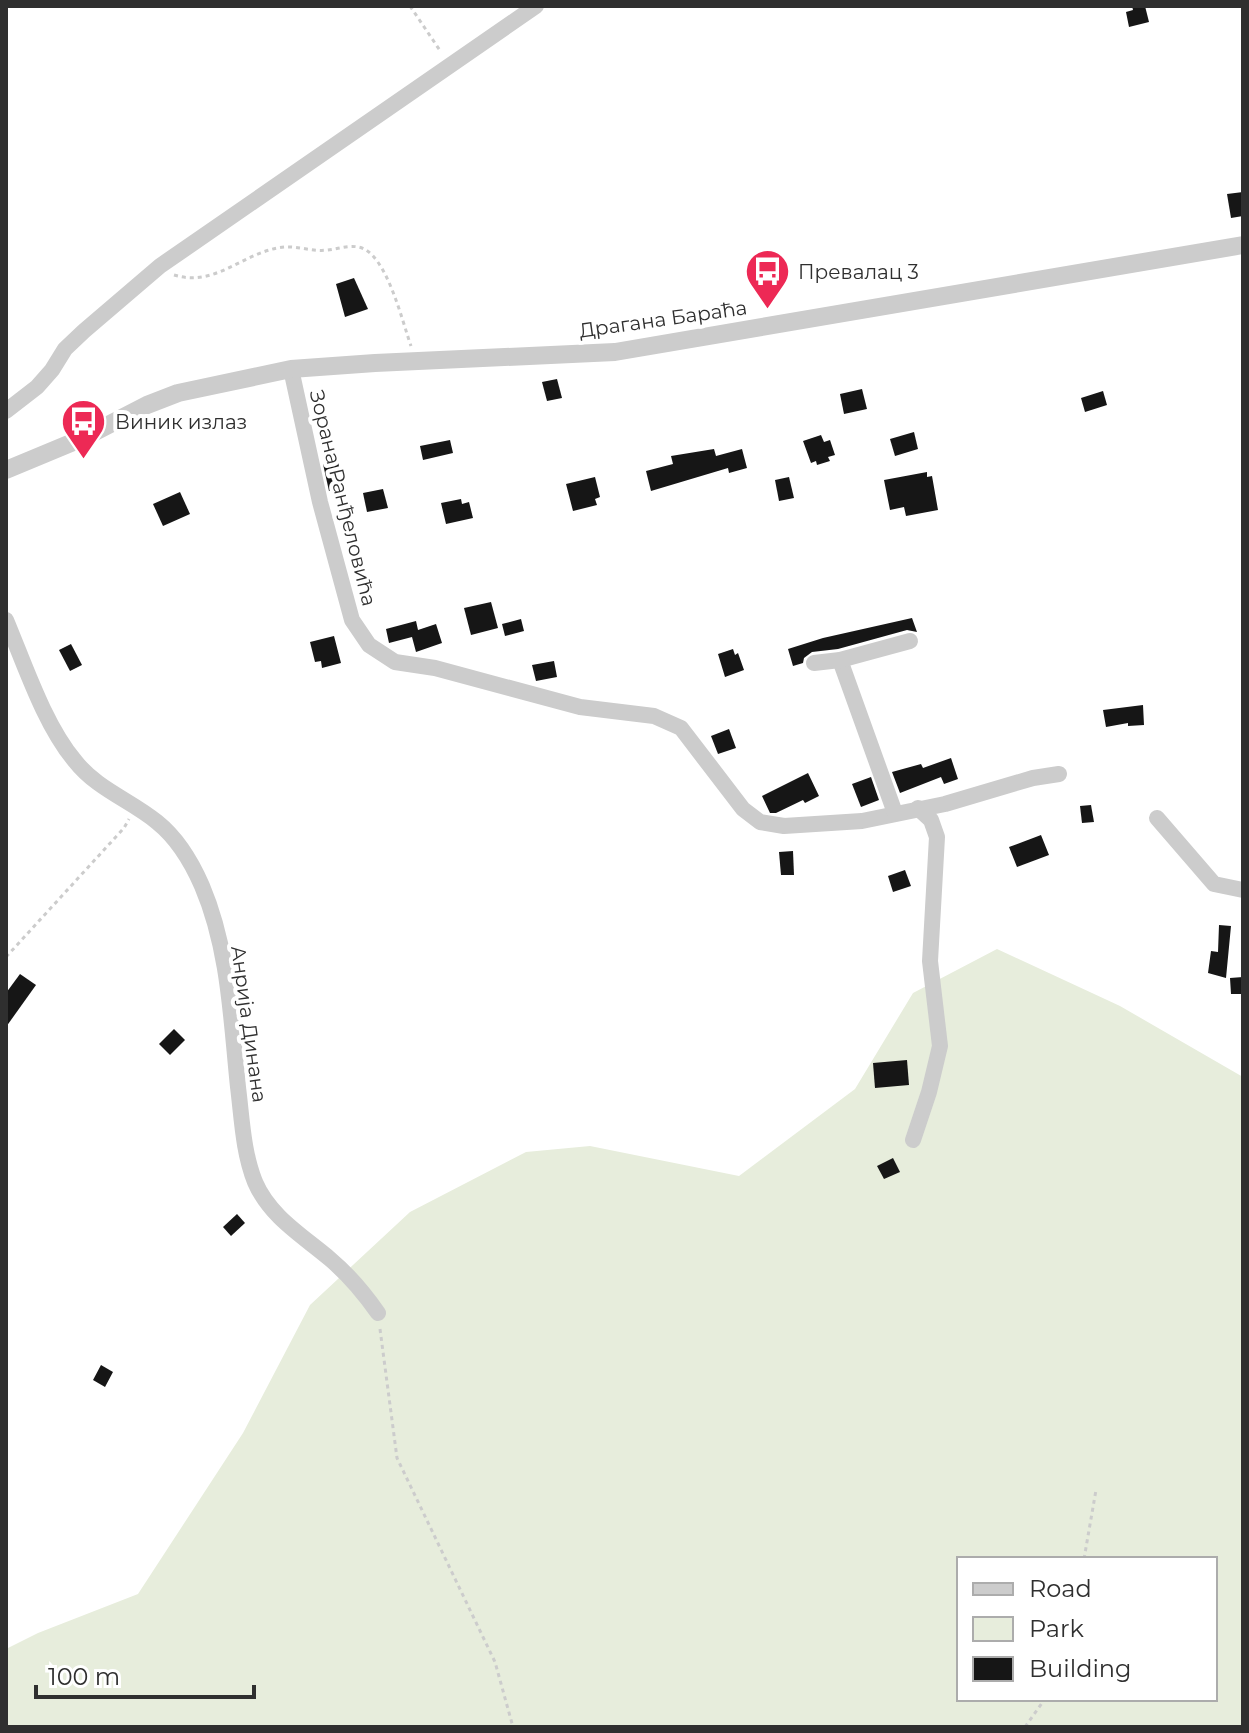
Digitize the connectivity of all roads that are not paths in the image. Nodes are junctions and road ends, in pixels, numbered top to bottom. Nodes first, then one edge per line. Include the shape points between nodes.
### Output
1 (536, 6) edge
2 (1243, 245) edge
3 (291, 369) junction
4 (6, 411) edge
5 (6, 470) edge
6 (6, 620) edge
7 (910, 641) dead end
8 (840, 660) junction
9 (814, 663) dead end
10 (1059, 774) dead end
11 (918, 808) junction
12 (895, 813) junction
13 (1157, 818) dead end
14 (1243, 890) edge
15 (913, 1140) dead end
16 (378, 1313) road end

1 - 4 street via 160,266 84,331 37,387
2 - 3 street, Драгана Бараћа via 615,352
3 - 5 street, Драгана Бараћа via 178,393
3 - 12 street, Зорана Ранђеловића via 352,620 369,645 395,662 580,707 654,716 681,728 743,809 760,822 784,826 862,821
6 - 16 street, Анрија Динана via 48,718 75,761 107,791 157,822 184,851 203,887 226,967 245,1152 256,1185 277,1215 363,1291
7 - 8 street
8 - 9 street
8 - 12 street
10 - 11 street, Зорана Ранђеловића
11 - 12 street, Зорана Ранђеловића
11 - 15 street via 931,820 937,837 930,961 940,1046
13 - 14 street via 1214,884

